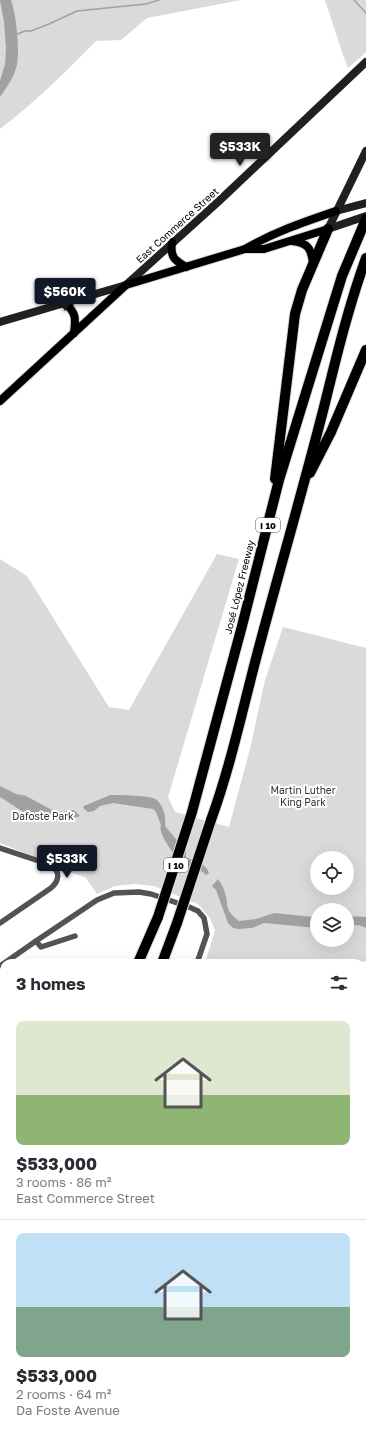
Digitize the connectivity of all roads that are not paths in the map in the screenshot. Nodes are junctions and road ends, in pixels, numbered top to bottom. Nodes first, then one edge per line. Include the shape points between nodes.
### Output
1 (366, 62) edge
2 (366, 151) edge
3 (366, 202) edge
4 (336, 211) junction
5 (366, 218) edge
6 (328, 229) junction
7 (291, 241) junction
8 (172, 242) junction
9 (245, 249) junction
10 (366, 258) edge
11 (313, 263) junction
12 (186, 267) junction
13 (126, 285) junction
14 (65, 302) junction
15 (0, 322) edge
16 (74, 333) junction
17 (366, 350) edge
18 (0, 401) edge
19 (301, 491) junction
20 (270, 519) junction
21 (0, 848) edge
22 (0, 923) edge
23 (75, 936) dead end
24 (36, 941) junction
25 (15, 955) junction
26 (10, 959) edge
27 (16, 959) edge
28 (140, 959) edge
29 (164, 959) edge
30 (198, 959) edge

1 - 8 main road, East Commerce Street
2 - 4 main road
3 - 4 main road
4 - 6 main road
4 - 9 main road via 293,225
5 - 6 main road
5 - 20 highway, José López Freeway / I 10 via 342,276
6 - 7 main road
6 - 11 highway
7 - 9 main road via 264,249
7 - 11 main road via 308,247
8 - 12 main road via 171,249 175,260
8 - 13 main road, East Commerce Street
9 - 12 main road
10 - 19 highway, I 10 via 338,346
11 - 20 highway via 295,314
12 - 13 main road
13 - 14 main road
13 - 16 main road, East Commerce Street
14 - 15 main road
14 - 16 main road via 76,318
16 - 18 main road, East Commerce Street
17 - 19 highway via 331,432
19 - 29 highway, I 10, bridge via 225,774 197,866
20 - 28 highway, José López Freeway / I 10, bridge via 192,812 158,917
21 - 22 street via 51,865 57,870 58,876 52,888
23 - 24 street via 41,947
24 - 25 street
24 - 30 street via 108,895 139,892 198,911 204,918 207,934
25 - 26 street
25 - 27 street

